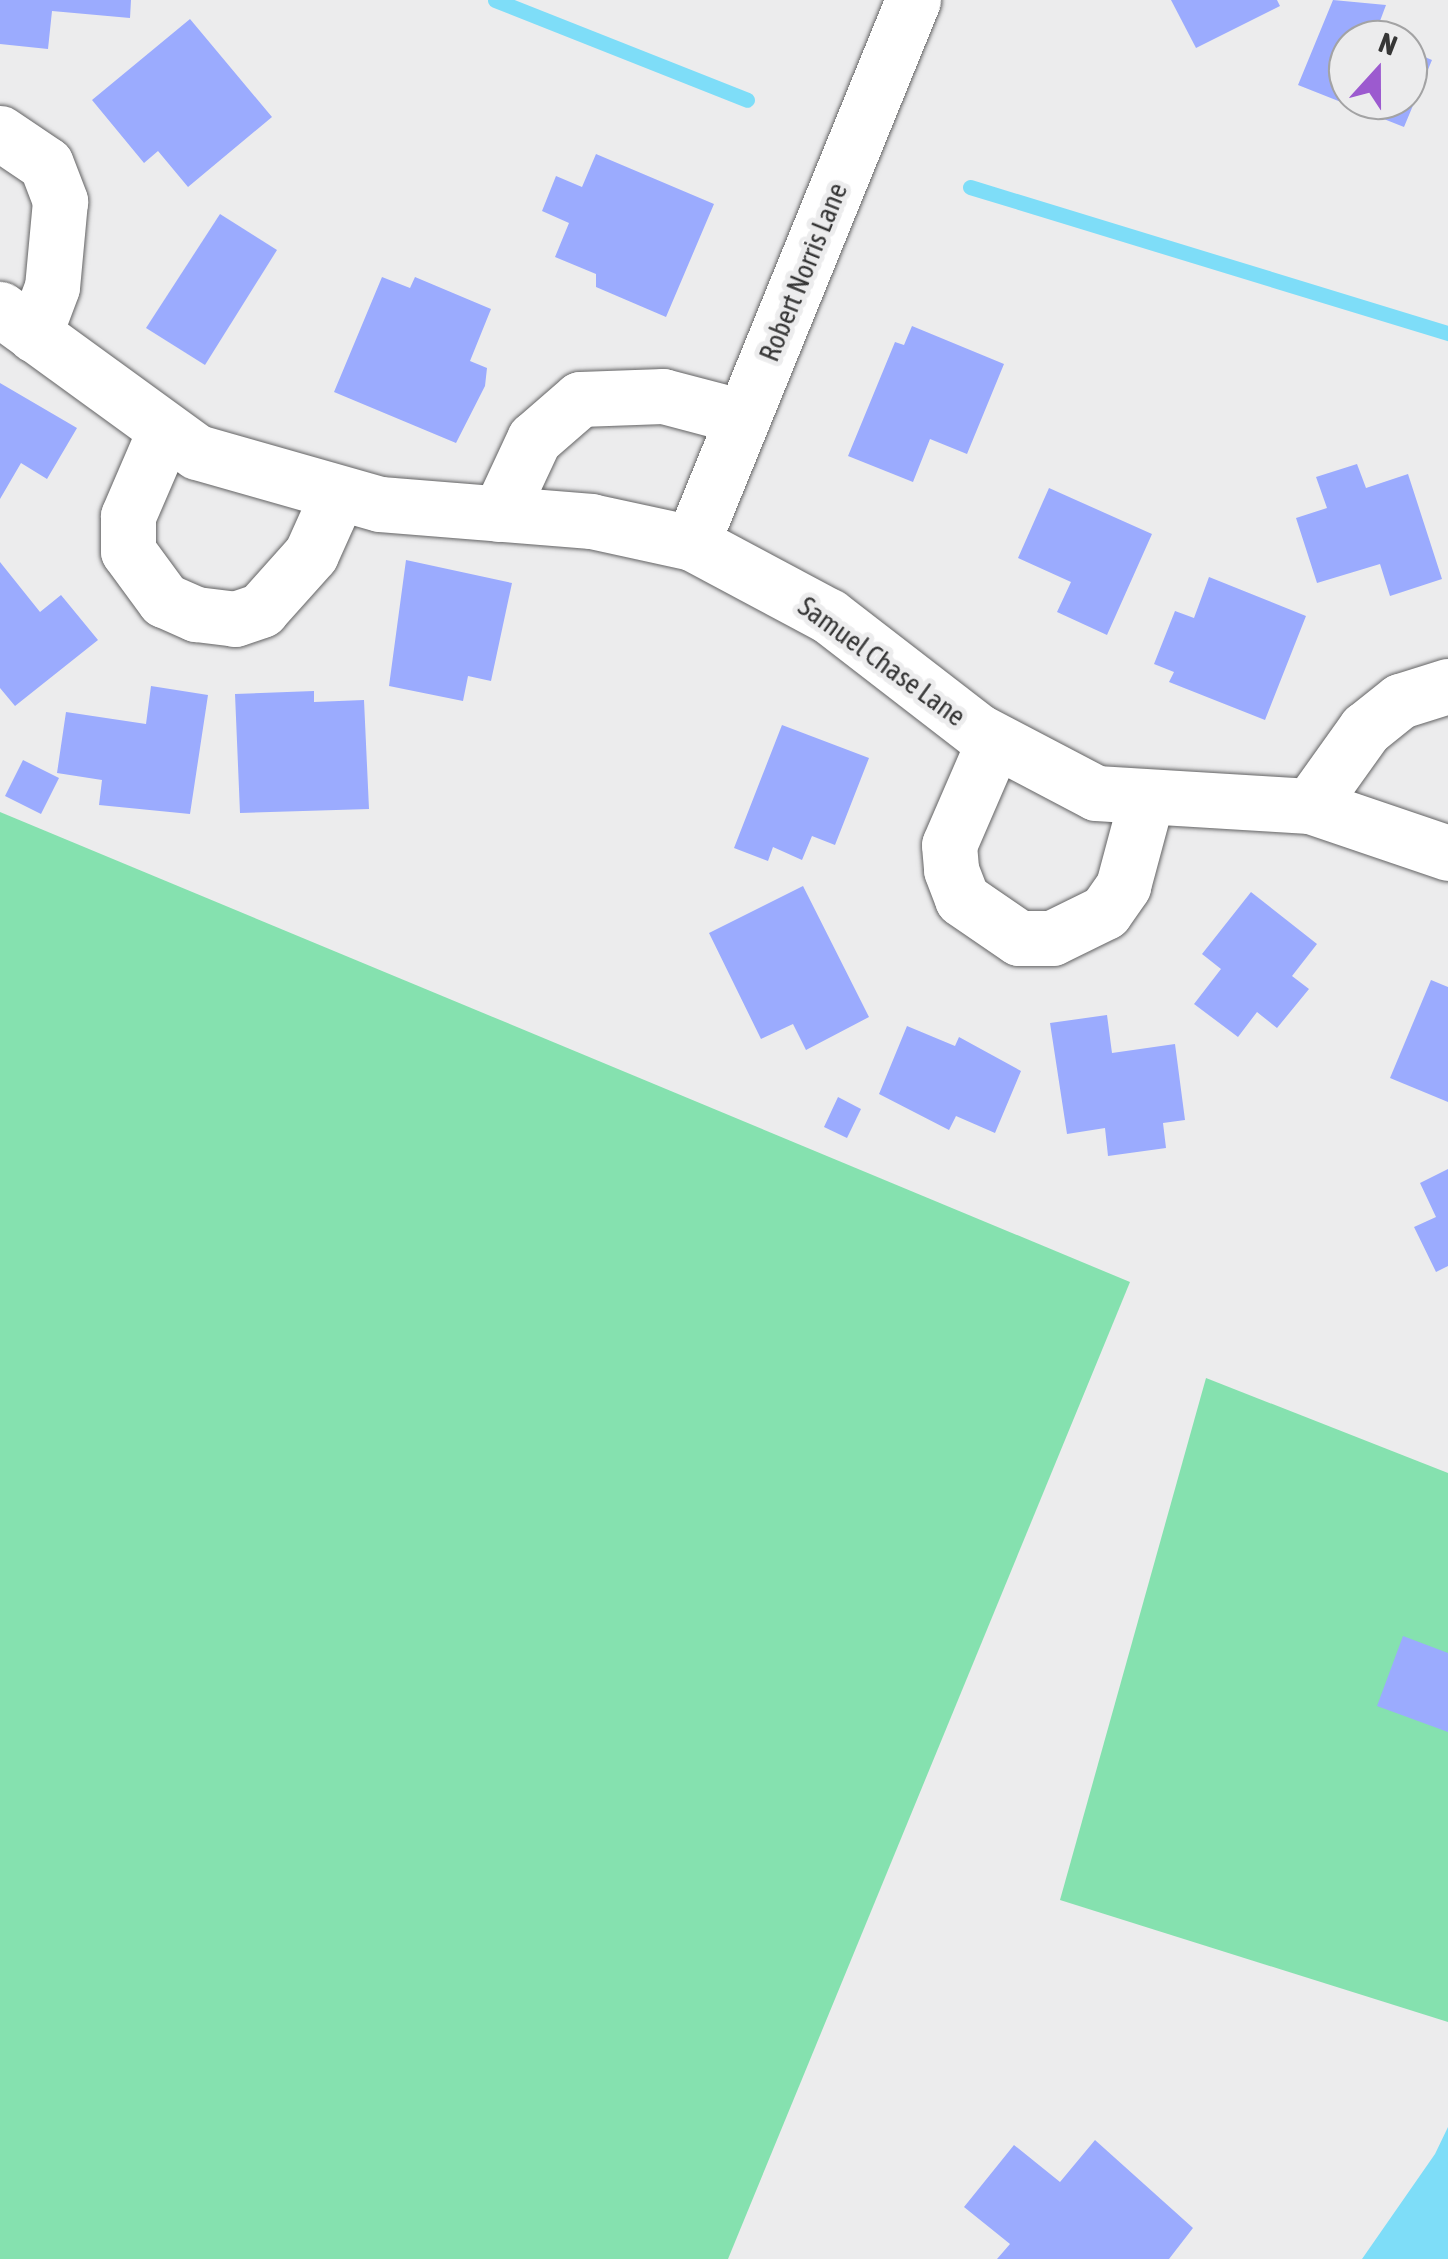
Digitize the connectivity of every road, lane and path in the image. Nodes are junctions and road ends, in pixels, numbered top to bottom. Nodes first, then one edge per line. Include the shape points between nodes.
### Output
1 (913, 0) edge
2 (0, 133) edge
3 (17, 322) edge
4 (743, 417) junction
5 (165, 430) junction
6 (338, 494) junction
7 (499, 514) junction
8 (692, 543) junction
9 (1448, 686) edge
10 (994, 741) junction
11 (1146, 800) junction
12 (1310, 806) junction
13 (1448, 852) edge

1 - 4 street, Robert Norris Lane
2 - 3 street via 46,164 60,201 58,255
3 - 5 street, Samuel Chase Lane
4 - 7 street via 663,396 580,399 534,438
4 - 8 street, Robert Norris Lane
5 - 6 street, Samuel Chase Lane via 197,452
5 - 6 street via 128,516 128,550 164,600 196,614 235,620 261,610 311,554
6 - 7 street, Samuel Chase Lane
7 - 8 street, Samuel Chase Lane via 591,522
8 - 10 street, Samuel Chase Lane via 828,616
9 - 12 street via 1400,701 1365,730
10 - 11 street, Samuel Chase Lane via 1096,793
10 - 11 street via 953,832 950,870 962,899 1019,938 1052,938 1105,912 1123,886
11 - 12 street, Samuel Chase Lane
12 - 13 street, Samuel Chase Lane

